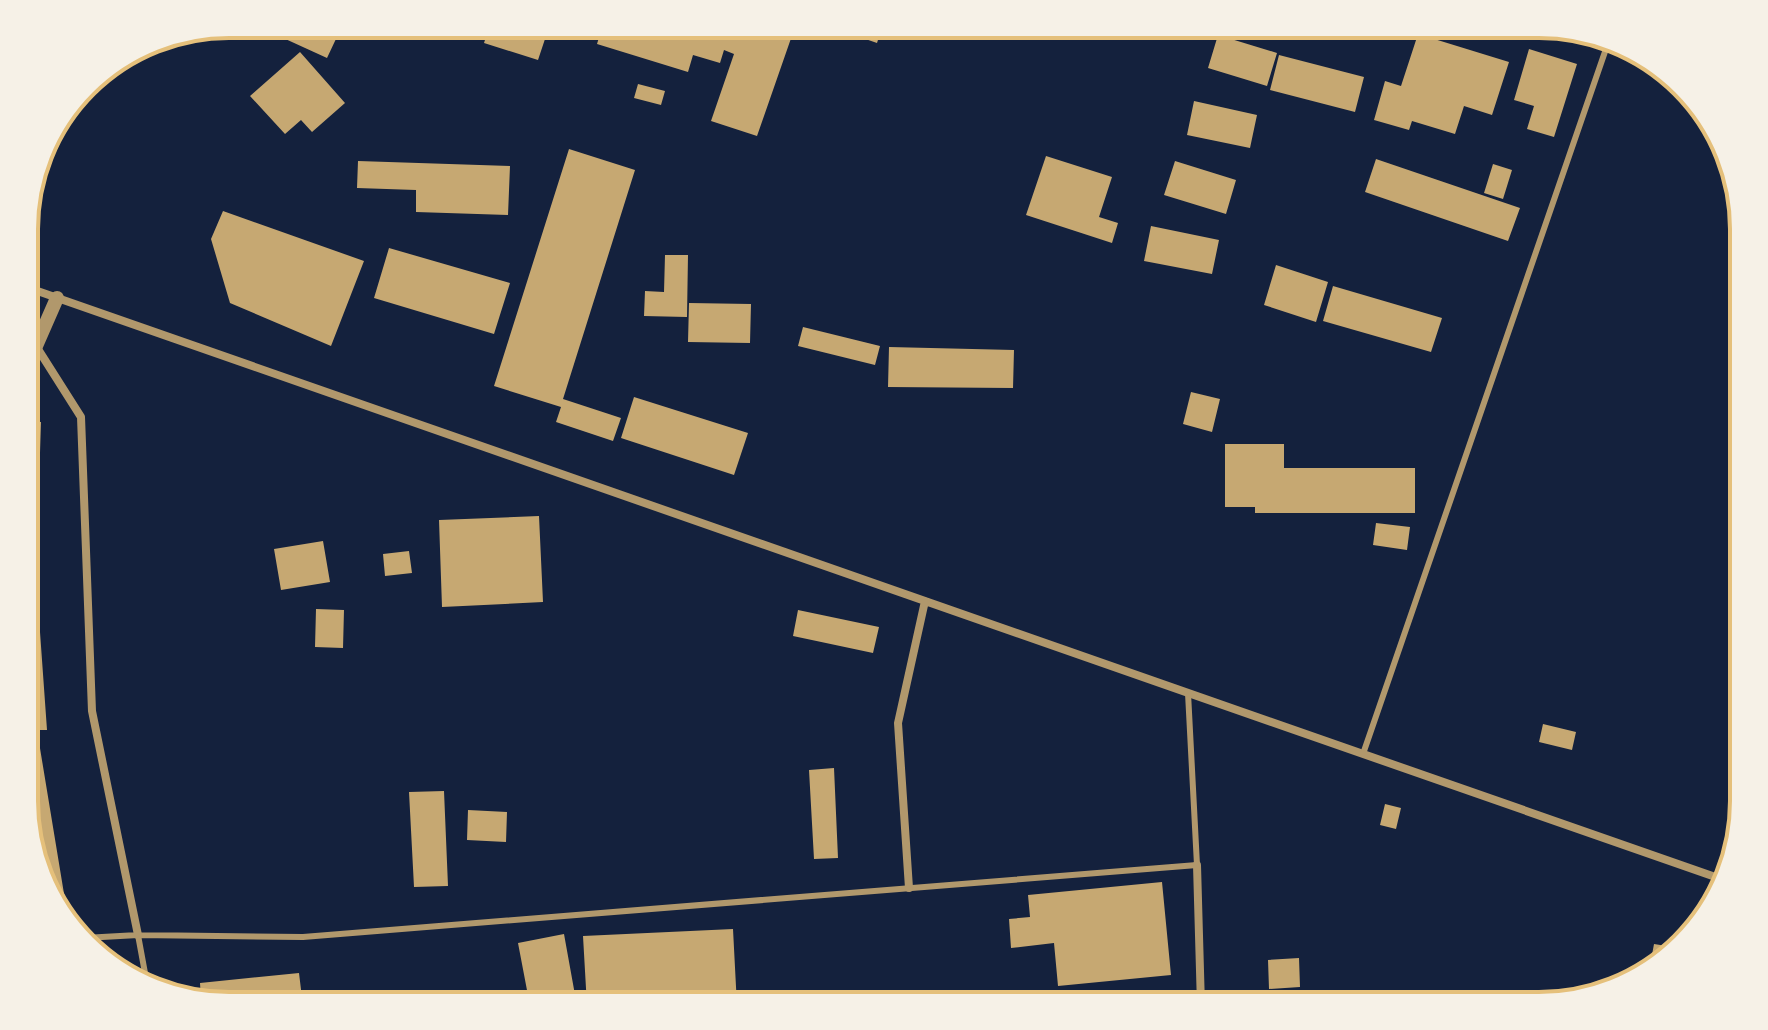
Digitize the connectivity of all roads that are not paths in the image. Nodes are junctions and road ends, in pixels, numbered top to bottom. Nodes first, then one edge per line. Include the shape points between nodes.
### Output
1 (1605, 51) edge
2 (38, 291) edge
3 (57, 298) junction
4 (38, 341) edge
5 (38, 349) edge
6 (925, 601) junction
7 (1188, 693) junction
8 (1363, 754) junction
9 (1197, 865) junction
10 (1714, 876) edge
11 (909, 888) junction
12 (138, 935) junction
13 (95, 937) edge
14 (145, 972) edge
15 (1201, 992) edge

1 - 8 lane
2 - 3 street
3 - 4 street
3 - 6 street
5 - 12 street via 81,417 92,711
6 - 7 street
6 - 11 street via 898,723
7 - 8 street
7 - 9 lane
8 - 10 street
9 - 11 lane
9 - 15 street
11 - 12 lane via 303,937
12 - 13 lane
12 - 14 lane

